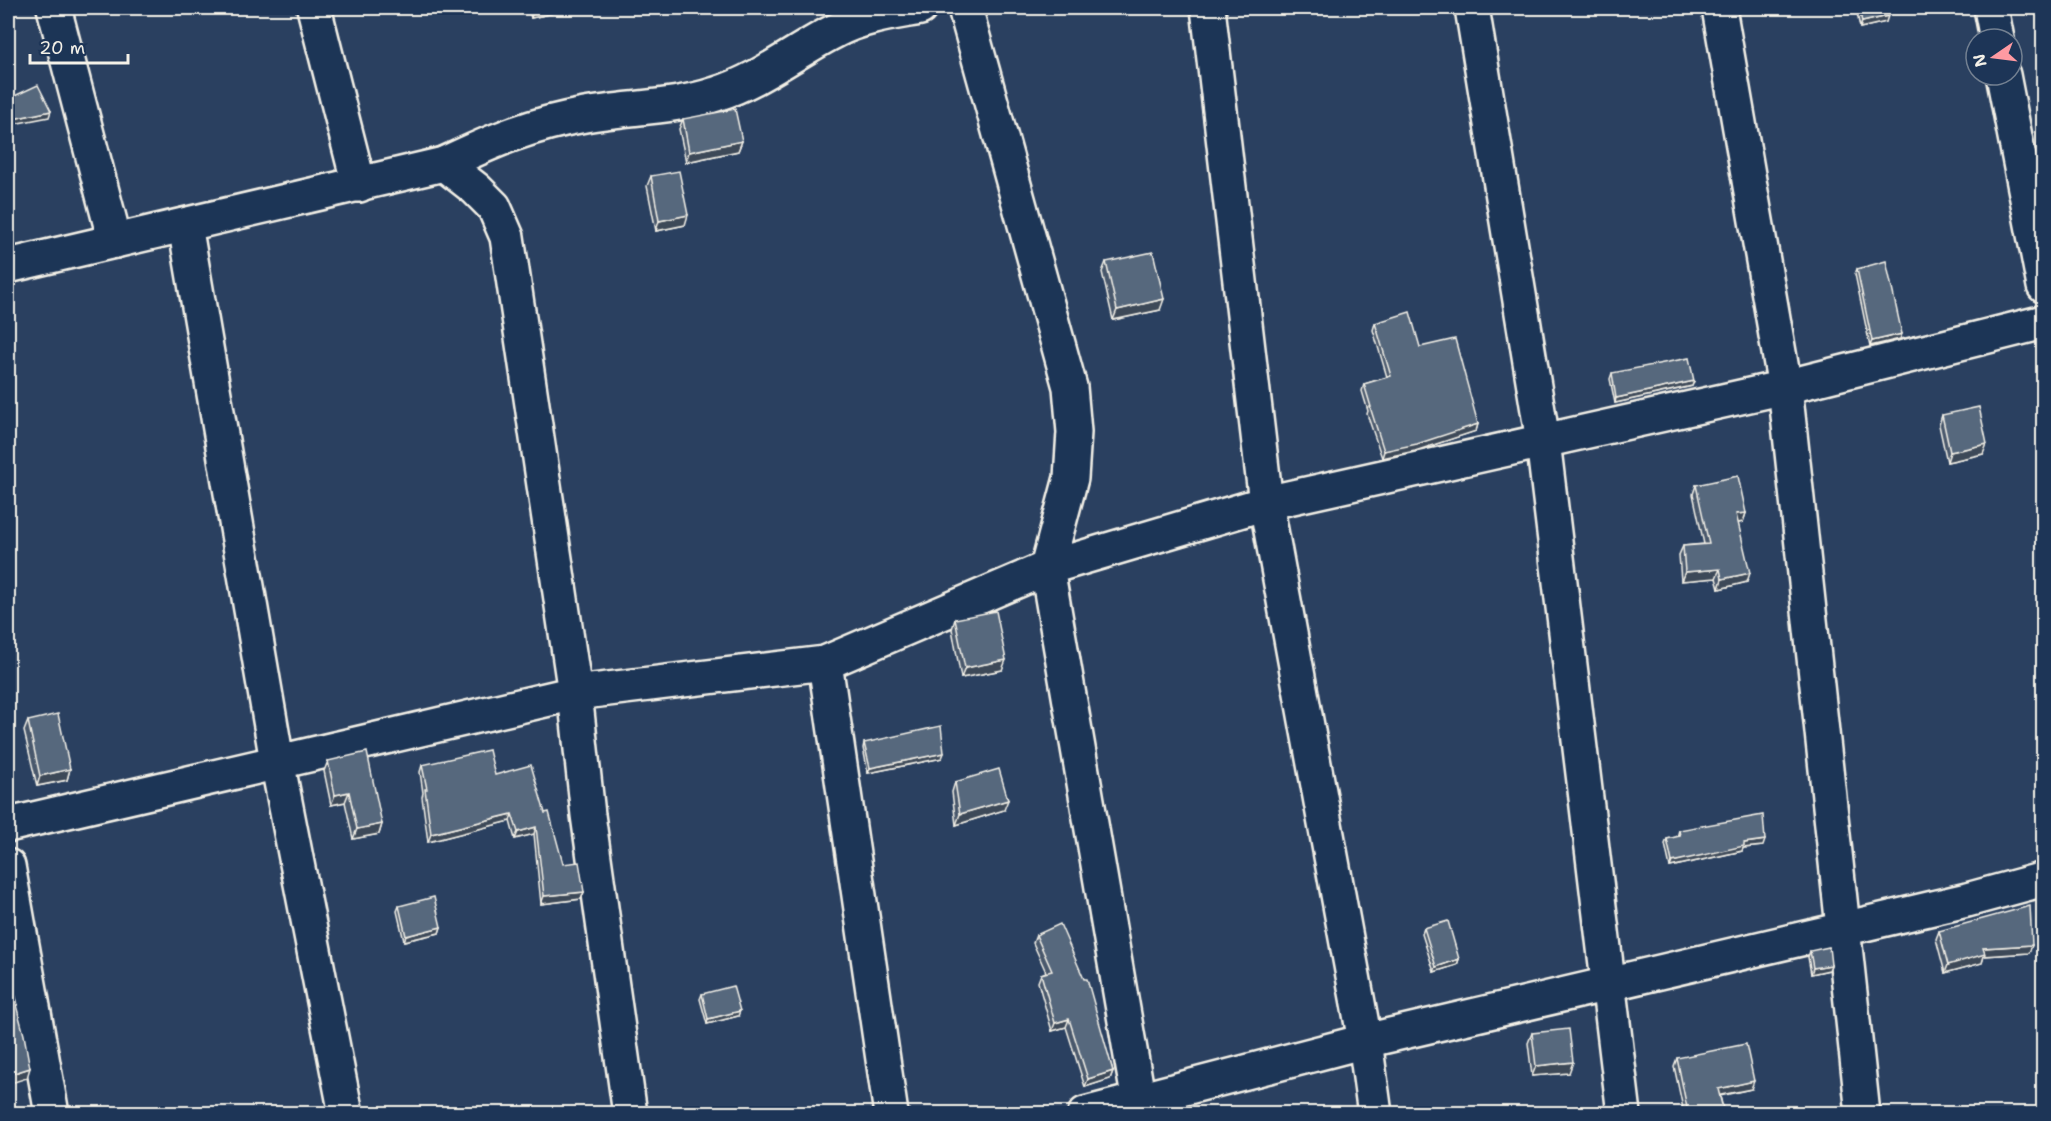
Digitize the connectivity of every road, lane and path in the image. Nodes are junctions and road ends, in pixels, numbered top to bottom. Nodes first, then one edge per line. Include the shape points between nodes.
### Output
1 (54, 8) edge
2 (314, 8) edge
3 (920, 8) edge
4 (965, 8) edge
5 (1208, 8) edge
6 (1472, 8) edge
7 (1719, 8) edge
8 (1991, 8) edge
9 (1995, 27) edge
10 (2006, 87) edge
11 (444, 164) junction
12 (359, 185) junction
13 (185, 225) junction
14 (115, 241) junction
15 (8, 266) edge
16 (2043, 286) edge
17 (2043, 322) edge
18 (1785, 387) junction
19 (1543, 441) junction
20 (1266, 503) junction
21 (1047, 568) junction
22 (825, 663) junction
23 (575, 693) junction
24 (277, 761) junction
25 (8, 825) edge
26 (8, 866) edge
27 (2043, 879) edge
28 (1842, 929) junction
29 (1609, 984) junction
30 (1365, 1041) junction
31 (1140, 1106) edge
32 (52, 1113) edge
33 (346, 1113) edge
34 (630, 1113) edge
35 (891, 1113) edge
36 (1085, 1113) edge
37 (1375, 1113) edge
38 (1624, 1113) edge
39 (1863, 1113) edge

1 - 14 street
2 - 12 street
3 - 11 street via 839,28 717,94 540,124 503,136
4 - 21 street via 1070,387 1074,432 1071,478
5 - 20 street
6 - 19 street
7 - 18 street
8 - 9 street
10 - 16 street
11 - 12 street
11 - 23 street via 494,207 507,237
12 - 13 street
13 - 14 street
13 - 24 street
14 - 15 street
17 - 18 street
18 - 19 street
18 - 28 street
19 - 20 street
19 - 29 street
20 - 21 street
20 - 30 street
21 - 22 street
21 - 31 street
22 - 23 street
22 - 35 street
23 - 24 street
23 - 34 street
24 - 25 street
24 - 33 street
26 - 32 street
27 - 28 street
28 - 29 street
28 - 39 street
29 - 30 street
29 - 38 street
30 - 31 street
30 - 37 street
31 - 36 street

